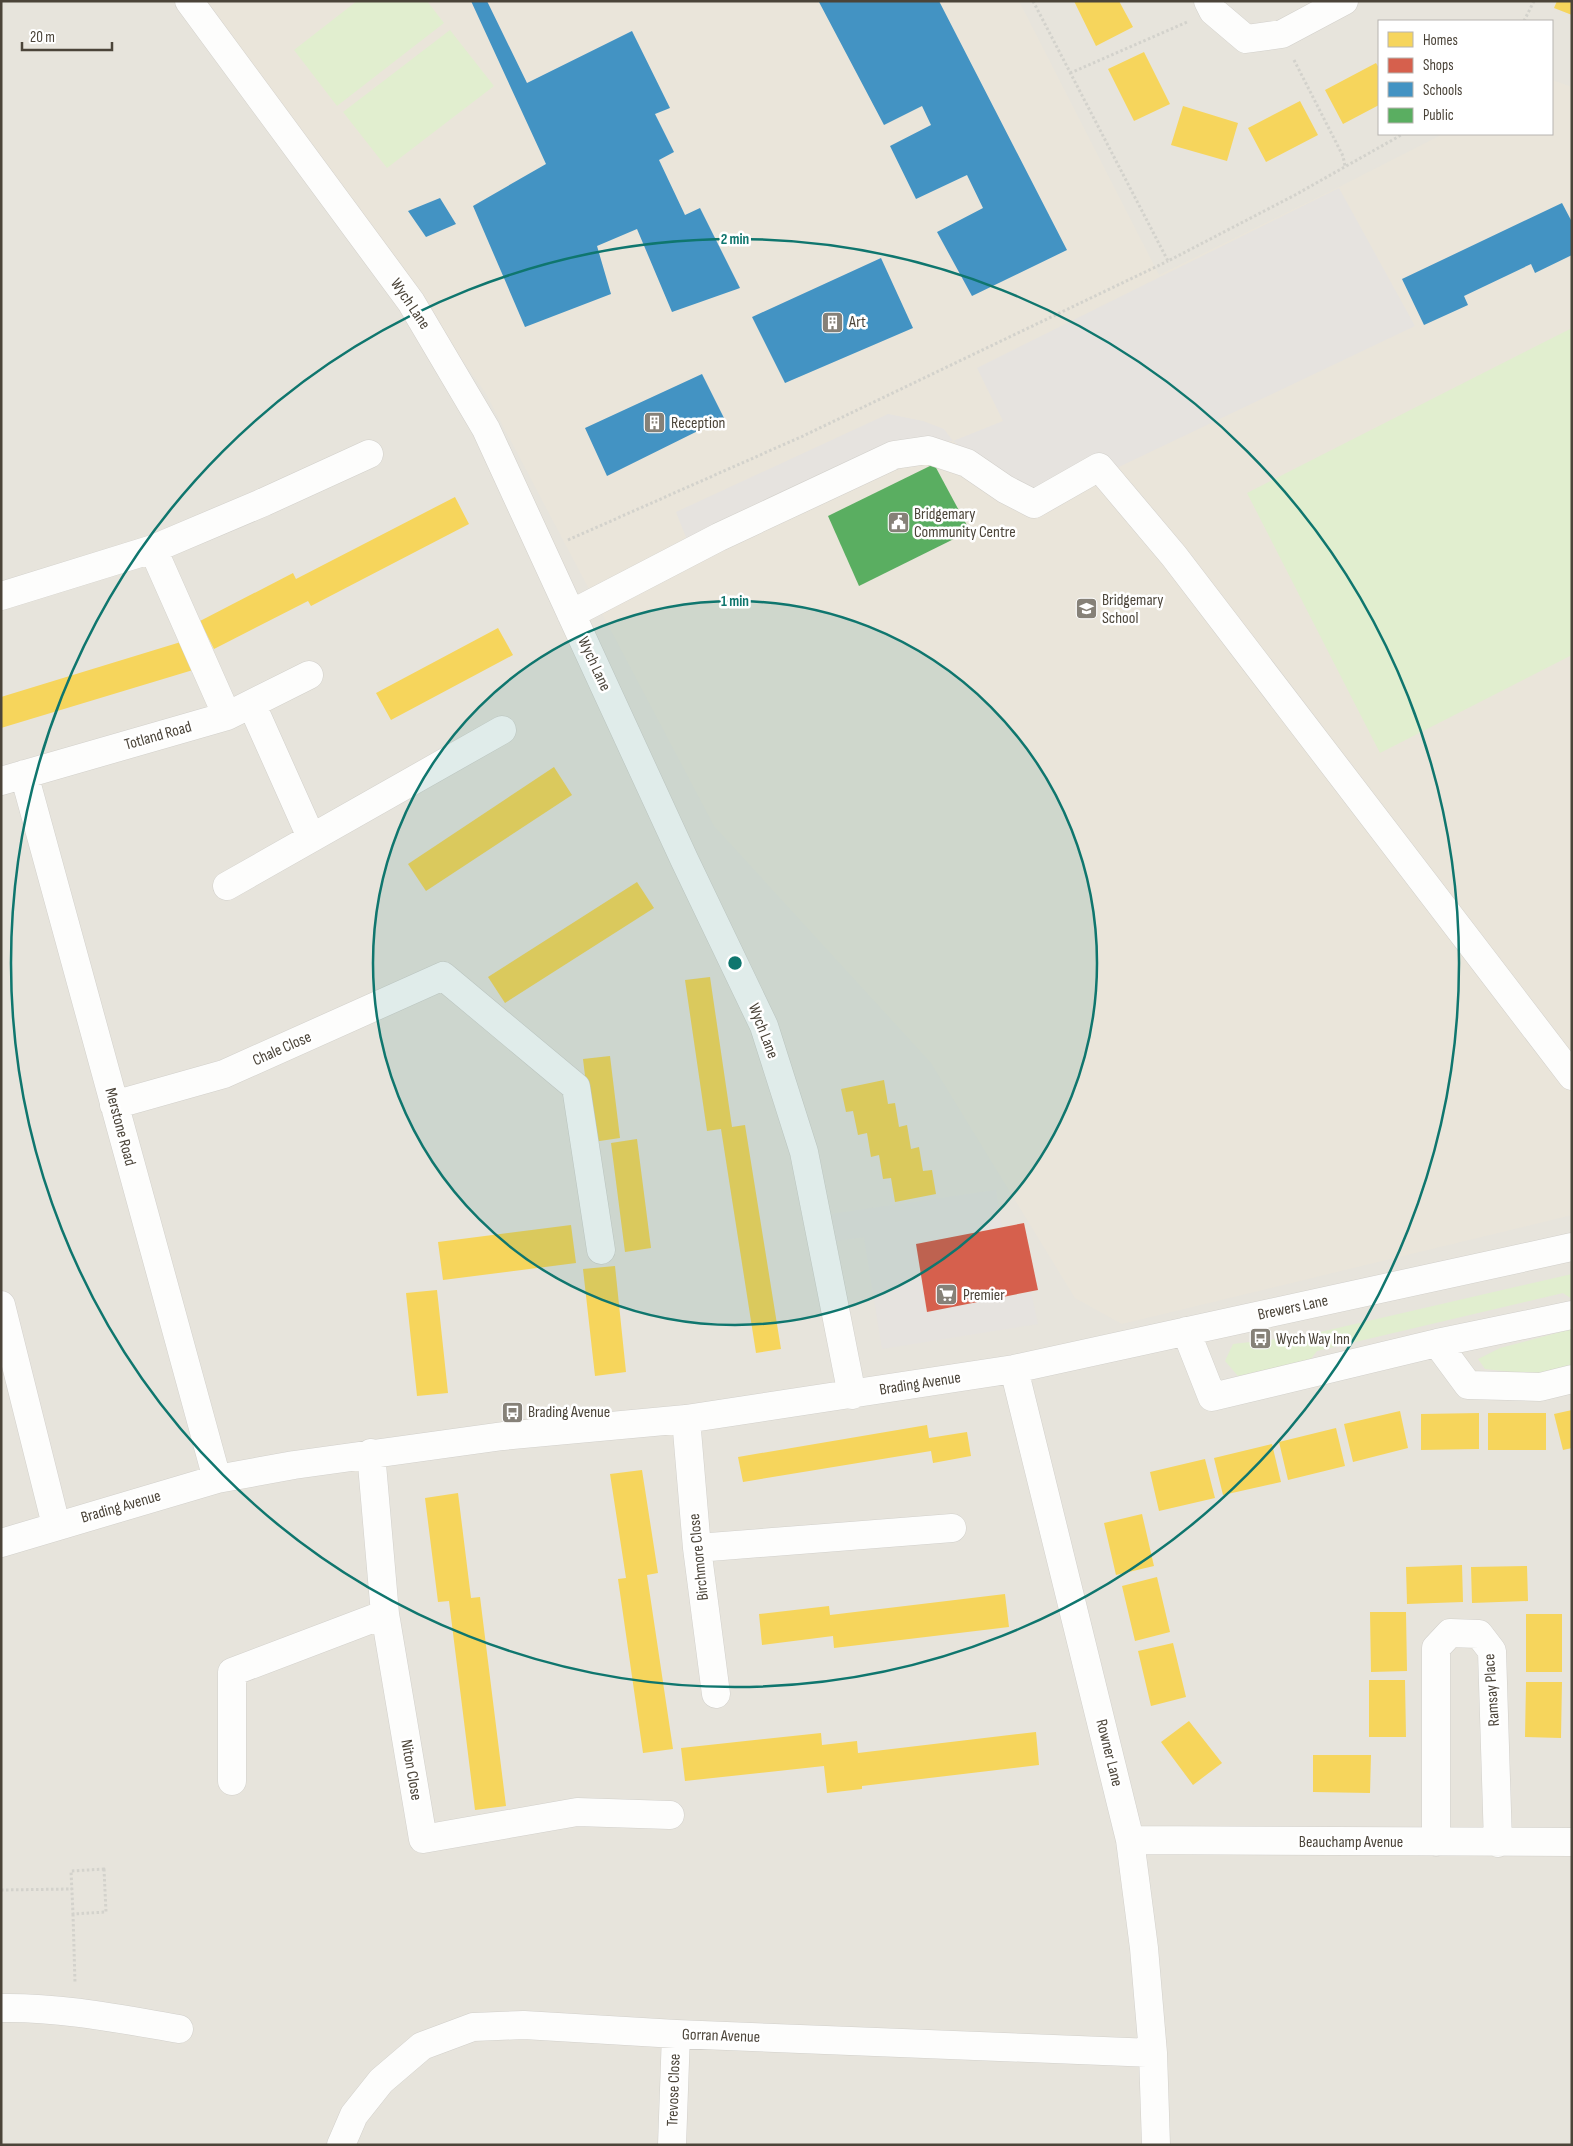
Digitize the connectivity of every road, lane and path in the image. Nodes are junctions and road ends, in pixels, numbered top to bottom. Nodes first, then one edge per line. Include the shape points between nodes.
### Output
1 (189, 1) edge
2 (1033, 1) edge
3 (1344, 1) edge
4 (1534, 1) edge
5 (1210, 6) edge
6 (1524, 20) edge
7 (1282, 34) junction
8 (1070, 73) junction
9 (1401, 135) edge
10 (1345, 166) junction
11 (1168, 261) junction
12 (368, 454) dead end
13 (153, 549) junction
14 (543, 551) junction
15 (1, 596) edge
16 (571, 614) junction
17 (309, 675) dead end
18 (252, 705) junction
19 (227, 716) junction
20 (502, 730) dead end
21 (13, 778) edge
22 (311, 837) junction
23 (227, 886) dead end
24 (1572, 1076) edge
25 (114, 1105) junction
26 (1572, 1247) edge
27 (601, 1250) dead end
28 (1, 1305) edge
29 (1572, 1315) edge
30 (1186, 1331) junction
31 (1437, 1343) junction
32 (1014, 1369) junction
33 (1572, 1379) edge
34 (852, 1395) junction
35 (686, 1419) junction
36 (371, 1454) junction
37 (217, 1479) junction
38 (56, 1526) junction
39 (952, 1528) dead end
40 (1, 1543) edge
41 (697, 1548) junction
42 (385, 1614) junction
43 (716, 1694) dead end
44 (232, 1781) dead end
45 (670, 1815) dead end
46 (1130, 1840) junction
47 (1436, 1842) junction
48 (1572, 1842) edge
49 (1498, 1843) junction
50 (72, 1889) junction
51 (1, 1890) edge
52 (73, 1914) junction
53 (1, 2008) edge
54 (76, 2012) junction
55 (179, 2029) dead end
56 (676, 2034) junction
57 (1153, 2052) junction
58 (341, 2145) edge
59 (672, 2145) edge
60 (1156, 2145) edge

1 - 14 street, Wych Lane via 411,302 486,429
2 - 8 path
3 - 7 street
4 - 6 path
5 - 7 street via 1246,40
5 - 8 path
7 - 10 path via 1343,156
8 - 11 path
9 - 10 path
10 - 11 path
11 - 14 path via 802,436
12 - 13 street
13 - 15 street
13 - 19 street
14 - 16 street, Wych Lane
16 - 24 street via 719,537 894,455 928,450 967,463 1005,490 1034,504 1092,460 1174,556
16 - 34 street, Wych Lane via 764,1026 804,1152
17 - 18 street, Totland Road
18 - 19 street, Totland Road
18 - 22 street
19 - 21 street, Totland Road
20 - 22 street
21 - 25 street, Merstone Road
22 - 23 street
25 - 27 street, Chale Close via 224,1074 443,976 576,1086
25 - 37 street, Merstone Road
26 - 30 street, Brewers Lane
28 - 38 street
29 - 31 street
30 - 31 street via 1212,1397
30 - 32 street, Brewers Lane
31 - 33 street via 1468,1384 1540,1387
32 - 34 street, Brading Avenue
32 - 46 street, Rowner Lane
34 - 35 street, Brading Avenue
35 - 36 street, Brading Avenue via 503,1436
35 - 41 street, Birchmore Close
36 - 37 street, Brading Avenue
36 - 42 street, Niton Close
37 - 38 street, Brading Avenue
38 - 40 street, Brading Avenue
39 - 41 street
41 - 43 street, Birchmore Close
42 - 44 street via 232,1672
42 - 45 street, Niton Close via 423,1839 577,1812
46 - 47 street, Beauchamp Avenue
46 - 57 street, Rowner Lane
47 - 49 street, Beauchamp Avenue
47 - 49 street, Ramsay Place via 1436,1648 1450,1633 1478,1634 1492,1651
48 - 49 street, Beauchamp Avenue
50 - 51 path
50 - 52 path
50 - 52 path via 71,1871 104,1869 106,1912
52 - 54 path
53 - 54 street via 37,2007
54 - 55 street
56 - 57 street, Gorran Avenue
56 - 58 street, Gorran Avenue via 524,2025 473,2027 422,2046 381,2081 354,2116
56 - 59 street, Trevose Close
57 - 60 street, Rowner Lane

